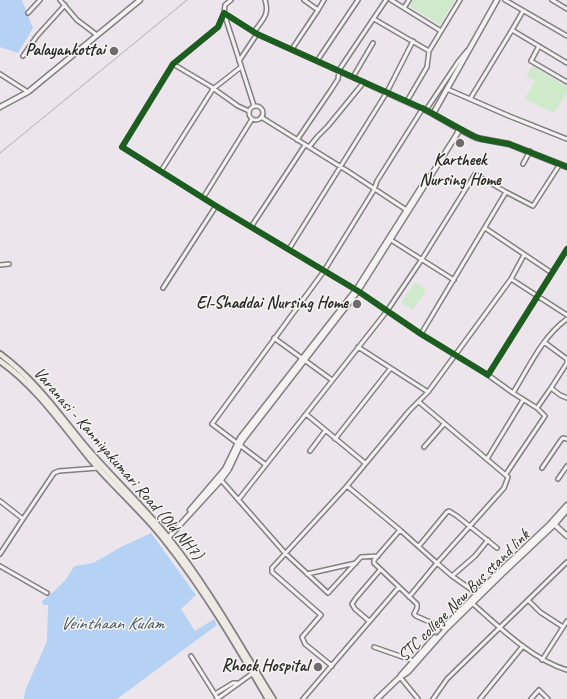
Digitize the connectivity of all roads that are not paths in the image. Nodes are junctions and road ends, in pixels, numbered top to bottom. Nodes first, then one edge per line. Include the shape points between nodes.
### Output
1 (40, 0) edge
2 (60, 0) edge
3 (140, 0) edge
4 (231, 0) edge
5 (265, 0) edge
6 (304, 0) edge
7 (324, 0) edge
8 (358, 0) edge
9 (386, 0) edge
10 (391, 0) edge
11 (409, 0) edge
12 (460, 0) edge
13 (497, 0) edge
14 (505, 0) edge
15 (553, 0) edge
16 (65, 5) junction
17 (404, 8) junction
18 (567, 9) edge
19 (318, 10) junction
20 (524, 11) junction
21 (224, 12) junction
22 (28, 14) dead end
23 (374, 19) junction
24 (512, 30) junction
25 (441, 31) junction
26 (256, 33) junction
27 (97, 35) junction
28 (567, 36) edge
29 (413, 41) junction
30 (373, 43) dead end
31 (539, 46) junction
32 (471, 47) junction
33 (292, 49) junction
34 (429, 50) junction
35 (23, 56) dead end
36 (239, 61) junction
37 (317, 61) junction
38 (567, 63) edge
39 (173, 64) junction
40 (241, 67) junction
41 (339, 70) junction
42 (0, 74) edge
43 (353, 77) junction
44 (364, 82) junction
45 (567, 82) edge
46 (213, 89) junction
47 (447, 89) junction
48 (28, 92) junction
49 (387, 92) junction
50 (470, 99) junction
51 (407, 101) junction
52 (254, 106) junction
53 (0, 107) edge
54 (424, 109) junction
55 (249, 111) junction
56 (433, 114) junction
57 (261, 117) junction
58 (252, 119) junction
59 (459, 129) junction
60 (566, 138) edge
61 (297, 140) junction
62 (305, 145) junction
63 (309, 147) junction
64 (530, 151) junction
65 (523, 164) dead end
66 (560, 164) junction
67 (340, 167) junction
68 (567, 167) edge
69 (161, 171) junction
70 (374, 190) junction
71 (506, 192) junction
72 (203, 198) junction
73 (216, 206) junction
74 (408, 211) junction
75 (250, 227) junction
76 (485, 228) junction
77 (391, 240) junction
78 (289, 249) junction
79 (567, 249) edge
80 (524, 255) junction
81 (422, 259) junction
82 (8, 264) dead end
83 (0, 265) edge
84 (324, 271) junction
85 (552, 273) junction
86 (511, 279) junction
87 (454, 280) junction
88 (163, 288) dead end
89 (357, 290) junction
90 (537, 296) junction
91 (387, 311) junction
92 (567, 314) edge
93 (567, 319) edge
94 (422, 334) junction
95 (274, 338) junction
96 (544, 342) junction
97 (358, 347) junction
98 (0, 354) edge
99 (455, 355) junction
100 (303, 359) junction
101 (0, 361) edge
102 (390, 369) junction
103 (488, 375) junction
104 (332, 380) junction
105 (551, 388) junction
106 (428, 392) junction
107 (513, 393) junction
108 (567, 398) edge
109 (523, 400) junction
110 (419, 402) junction
111 (537, 408) junction
112 (306, 414) junction
113 (444, 424) junction
114 (325, 431) junction
115 (335, 439) junction
116 (567, 439) edge
117 (238, 445) junction
118 (424, 447) dead end
119 (310, 451) dead end
120 (487, 459) junction
121 (365, 463) junction
122 (266, 465) junction
123 (567, 466) edge
124 (100, 467) junction
125 (542, 468) dead end
126 (506, 474) junction
127 (558, 479) dead end
128 (221, 480) junction
129 (347, 486) junction
130 (239, 500) junction
131 (0, 501) edge
132 (567, 505) edge
133 (567, 510) edge
134 (23, 518) junction
135 (553, 523) junction
136 (470, 526) junction
137 (400, 530) junction
138 (567, 536) edge
139 (166, 538) junction
140 (488, 540) junction
141 (419, 546) junction
142 (497, 548) dead end
143 (285, 553) junction
144 (0, 554) edge
145 (378, 556) junction
146 (567, 562) edge
147 (356, 563) junction
148 (437, 563) junction
149 (0, 566) edge
150 (380, 570) junction
151 (307, 574) junction
152 (452, 576) junction
153 (399, 587) junction
154 (47, 593) dead end
155 (479, 595) junction
156 (409, 596) junction
157 (528, 600) junction
158 (472, 604) junction
159 (369, 621) junction
160 (567, 622) edge
161 (563, 627) junction
162 (500, 628) junction
163 (445, 629) junction
164 (374, 646) dead end
165 (523, 646) junction
166 (191, 656) dead end
167 (542, 660) junction
168 (414, 661) junction
169 (332, 666) junction
170 (567, 670) edge
171 (253, 673) junction
172 (400, 677) junction
173 (237, 683) junction
174 (214, 694) junction
175 (218, 699) edge
176 (268, 699) edge
177 (272, 699) edge
178 (303, 699) edge
179 (377, 699) edge
180 (418, 699) edge
181 (433, 699) edge
182 (480, 699) edge
183 (531, 699) edge
184 (548, 699) edge

1 - 22 street
2 - 16 street
3 - 27 street
4 - 21 street via 225,5
5 - 26 street via 267,13
6 - 19 street
7 - 19 street
8 - 37 street
9 - 23 street
10 - 17 street
11 - 17 street
12 - 25 street
13 - 32 street
14 - 20 street
15 - 18 street
16 - 27 street via 77,20
16 - 35 street via 36,36
17 - 25 street
19 - 33 street
20 - 24 street
20 - 28 street
21 - 26 street
21 - 36 street
21 - 39 street via 218,27
23 - 29 street
23 - 41 street
24 - 31 street
24 - 50 street
25 - 34 street
26 - 33 street
26 - 36 street
27 - 48 street
29 - 34 street
29 - 49 street
30 - 43 street
31 - 38 street
31 - 45 street via 531,61
32 - 47 street
32 - 54 street
33 - 37 street
34 - 51 street via 427,67
36 - 40 street
37 - 41 street
39 - 46 street
39 - 69 street via 122,147
40 - 46 street
40 - 52 street
41 - 43 street
41 - 61 street via 338,79
42 - 48 street
43 - 44 street
44 - 49 street
44 - 63 street
46 - 55 street
46 - 69 street
47 - 50 street
47 - 56 street
48 - 53 street
49 - 51 street
49 - 67 street
50 - 60 street
51 - 54 street
52 - 55 street
52 - 57 street via 261,108
54 - 56 street
54 - 70 street via 377,181
55 - 58 street
56 - 59 street
57 - 58 street
57 - 61 street
58 - 72 street
59 - 64 street via 477,138 505,142
59 - 74 street
61 - 62 street
62 - 63 street
62 - 75 street
63 - 67 street
64 - 65 street
64 - 66 street
66 - 68 street
66 - 71 street via 533,206
67 - 70 street
67 - 78 street
69 - 72 street
70 - 74 street
70 - 84 street
71 - 76 street
71 - 81 street via 475,174
72 - 73 street
73 - 75 street
73 - 88 street
74 - 77 street
74 - 89 street
75 - 78 street
76 - 80 street
76 - 87 street
77 - 81 street
77 - 89 street
78 - 84 street
79 - 85 street
80 - 85 street
80 - 86 street
81 - 87 street
81 - 91 street
82 - 83 street
84 - 89 street
84 - 95 street
85 - 90 street
86 - 90 street
86 - 99 street
87 - 94 street
89 - 91 street
89 - 100 street
90 - 92 street
90 - 103 street
91 - 94 street
91 - 97 street
93 - 96 street via 556,327
94 - 99 street
95 - 100 street
95 - 117 street via 212,424
96 - 105 street via 567,359 567,364
96 - 107 street
97 - 102 street
97 - 104 street
98 - 124 main road, Varanasi - Kanniyakumari Road (Old NH7) via 30,379
99 - 103 street
99 - 106 street
100 - 104 street
100 - 117 street
101 - 124 main road, Varanasi - Kanniyakumari Road (Old NH7) via 32,388
102 - 106 street
102 - 115 street
103 - 107 street
104 - 112 street
105 - 108 street
105 - 111 street
106 - 110 street
107 - 109 street
109 - 111 street
109 - 120 street
110 - 113 street
110 - 121 street
111 - 126 street via 545,416
112 - 114 street
112 - 122 street
113 - 118 street
113 - 120 street
114 - 115 street
114 - 119 street
115 - 121 street
116 - 125 street via 561,440
117 - 122 street
117 - 128 street via 229,469
117 - 139 street via 222,474
120 - 126 street
121 - 129 street
122 - 130 street
123 - 127 street
124 - 134 street via 54,473
124 - 139 main road, Varanasi - Kanniyakumari Road (Old NH7)
126 - 136 street via 508,477 504,488
128 - 130 street
128 - 139 street
129 - 137 street
129 - 143 street
130 - 143 street
131 - 134 street
132 - 135 street
133 - 135 street, STC college New Bus stand link
134 - 144 street
135 - 138 street
135 - 155 street, STC college New Bus stand link
136 - 140 street
136 - 141 street via 452,512 447,512
136 - 148 street
137 - 141 street
137 - 145 street
139 - 171 main road, Varanasi - Kanniyakumari Road (Old NH7) via 222,621
139 - 177 main road, Varanasi - Kanniyakumari Road (Old NH7) via 212,598
140 - 142 street
140 - 152 street via 475,556
141 - 148 street
143 - 151 street
143 - 169 street via 274,565 272,572 321,615 302,638 305,644
145 - 147 street via 361,557
145 - 150 street via 373,561
146 - 157 street
147 - 151 street
147 - 151 street via 328,593
148 - 152 street
148 - 156 street
149 - 154 street
150 - 153 street
150 - 159 street via 352,604
152 - 155 street
153 - 156 street
153 - 159 street
155 - 158 street, STC college New Bus stand link
155 - 163 street
156 - 163 street via 417,604 414,614 416,616
157 - 161 street via 540,612
157 - 162 street
158 - 162 street
158 - 163 street, STC college New Bus stand link
159 - 169 street
160 - 161 street
161 - 167 street
162 - 165 street
162 - 181 street via 446,679
163 - 168 street
163 - 172 street, STC college New Bus stand link via 408,672
164 - 168 street
165 - 167 street
165 - 182 street
166 - 174 street
167 - 170 street
168 - 172 street
169 - 178 street
171 - 173 street
171 - 176 main road, Varanasi - Kanniyakumari Road (Old NH7)
172 - 179 street, STC college New Bus stand link
172 - 180 street
173 - 174 street
173 - 175 street
174 - 175 street
183 - 184 street via 539,690

